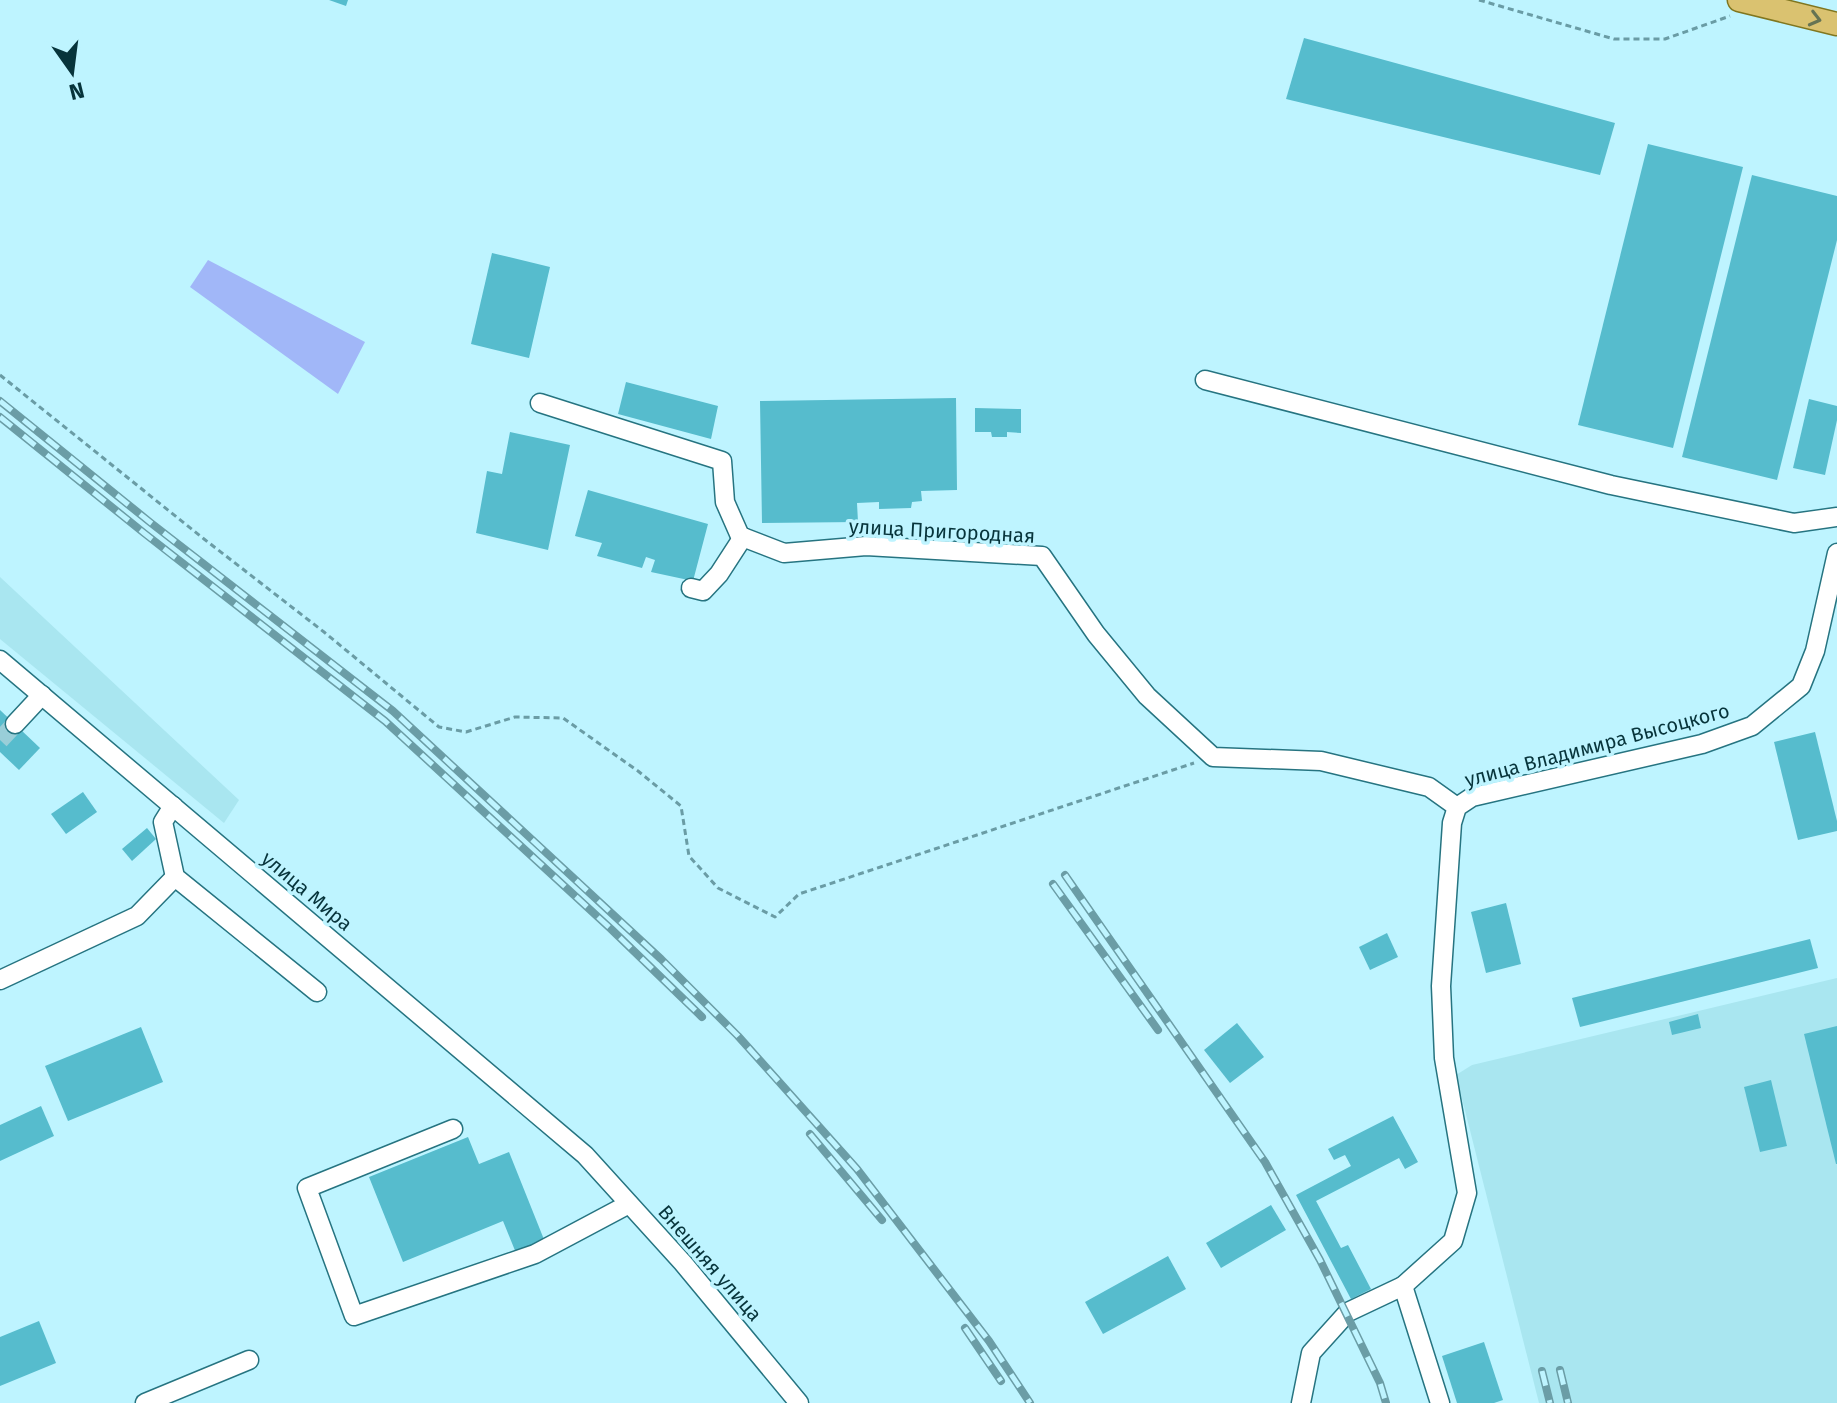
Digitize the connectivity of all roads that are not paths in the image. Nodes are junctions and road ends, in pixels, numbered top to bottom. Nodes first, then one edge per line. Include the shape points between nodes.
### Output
1 (1749, 2) edge
2 (1837, 24) edge
3 (1205, 380) dead end
4 (540, 403) dead end
5 (1837, 517) edge
6 (743, 537) junction
7 (1837, 553) edge
8 (691, 588) dead end
9 (0, 660) edge
10 (42, 695) junction
11 (15, 724) tunnel mouth
12 (173, 806) junction
13 (1457, 807) junction
14 (175, 877) junction
15 (0, 980) edge
16 (317, 992) dead end
17 (453, 1129) dead end
18 (585, 1155) joint
19 (629, 1204) junction
20 (1403, 1286) junction
21 (249, 1360) dead end
22 (145, 1403) edge
23 (799, 1403) edge
24 (1301, 1403) edge
25 (1440, 1403) edge

1 -> 2 main road
3 - 5 street via 1611,485 1794,523
4 - 6 street via 722,461 725,502
6 - 8 street via 703,591
6 - 13 street, улица Пригородная via 784,553 866,546 1042,556 1147,696 1213,757 1321,761 1429,787
7 - 13 street, улица Владимира Высоцкого via 1815,651 1801,686 1752,726 1702,744 1472,797
9 - 10 street, улица Мира
10 - 11 street
10 - 12 street, улица Мира
12 - 14 street via 163,822
12 - 18 street, улица Мира
13 - 20 street, улица Владимира Высоцкого via 1441,986 1444,1058 1467,1193 1453,1241
14 - 15 street via 137,916
14 - 16 street
17 - 19 street via 307,1188 354,1316 535,1254
18 - 19 street, Внешняя улица
19 - 23 street, Внешняя улица
20 - 24 street, улица Владимира Высоцкого via 1348,1312 1311,1353
20 - 25 street
21 - 22 street

